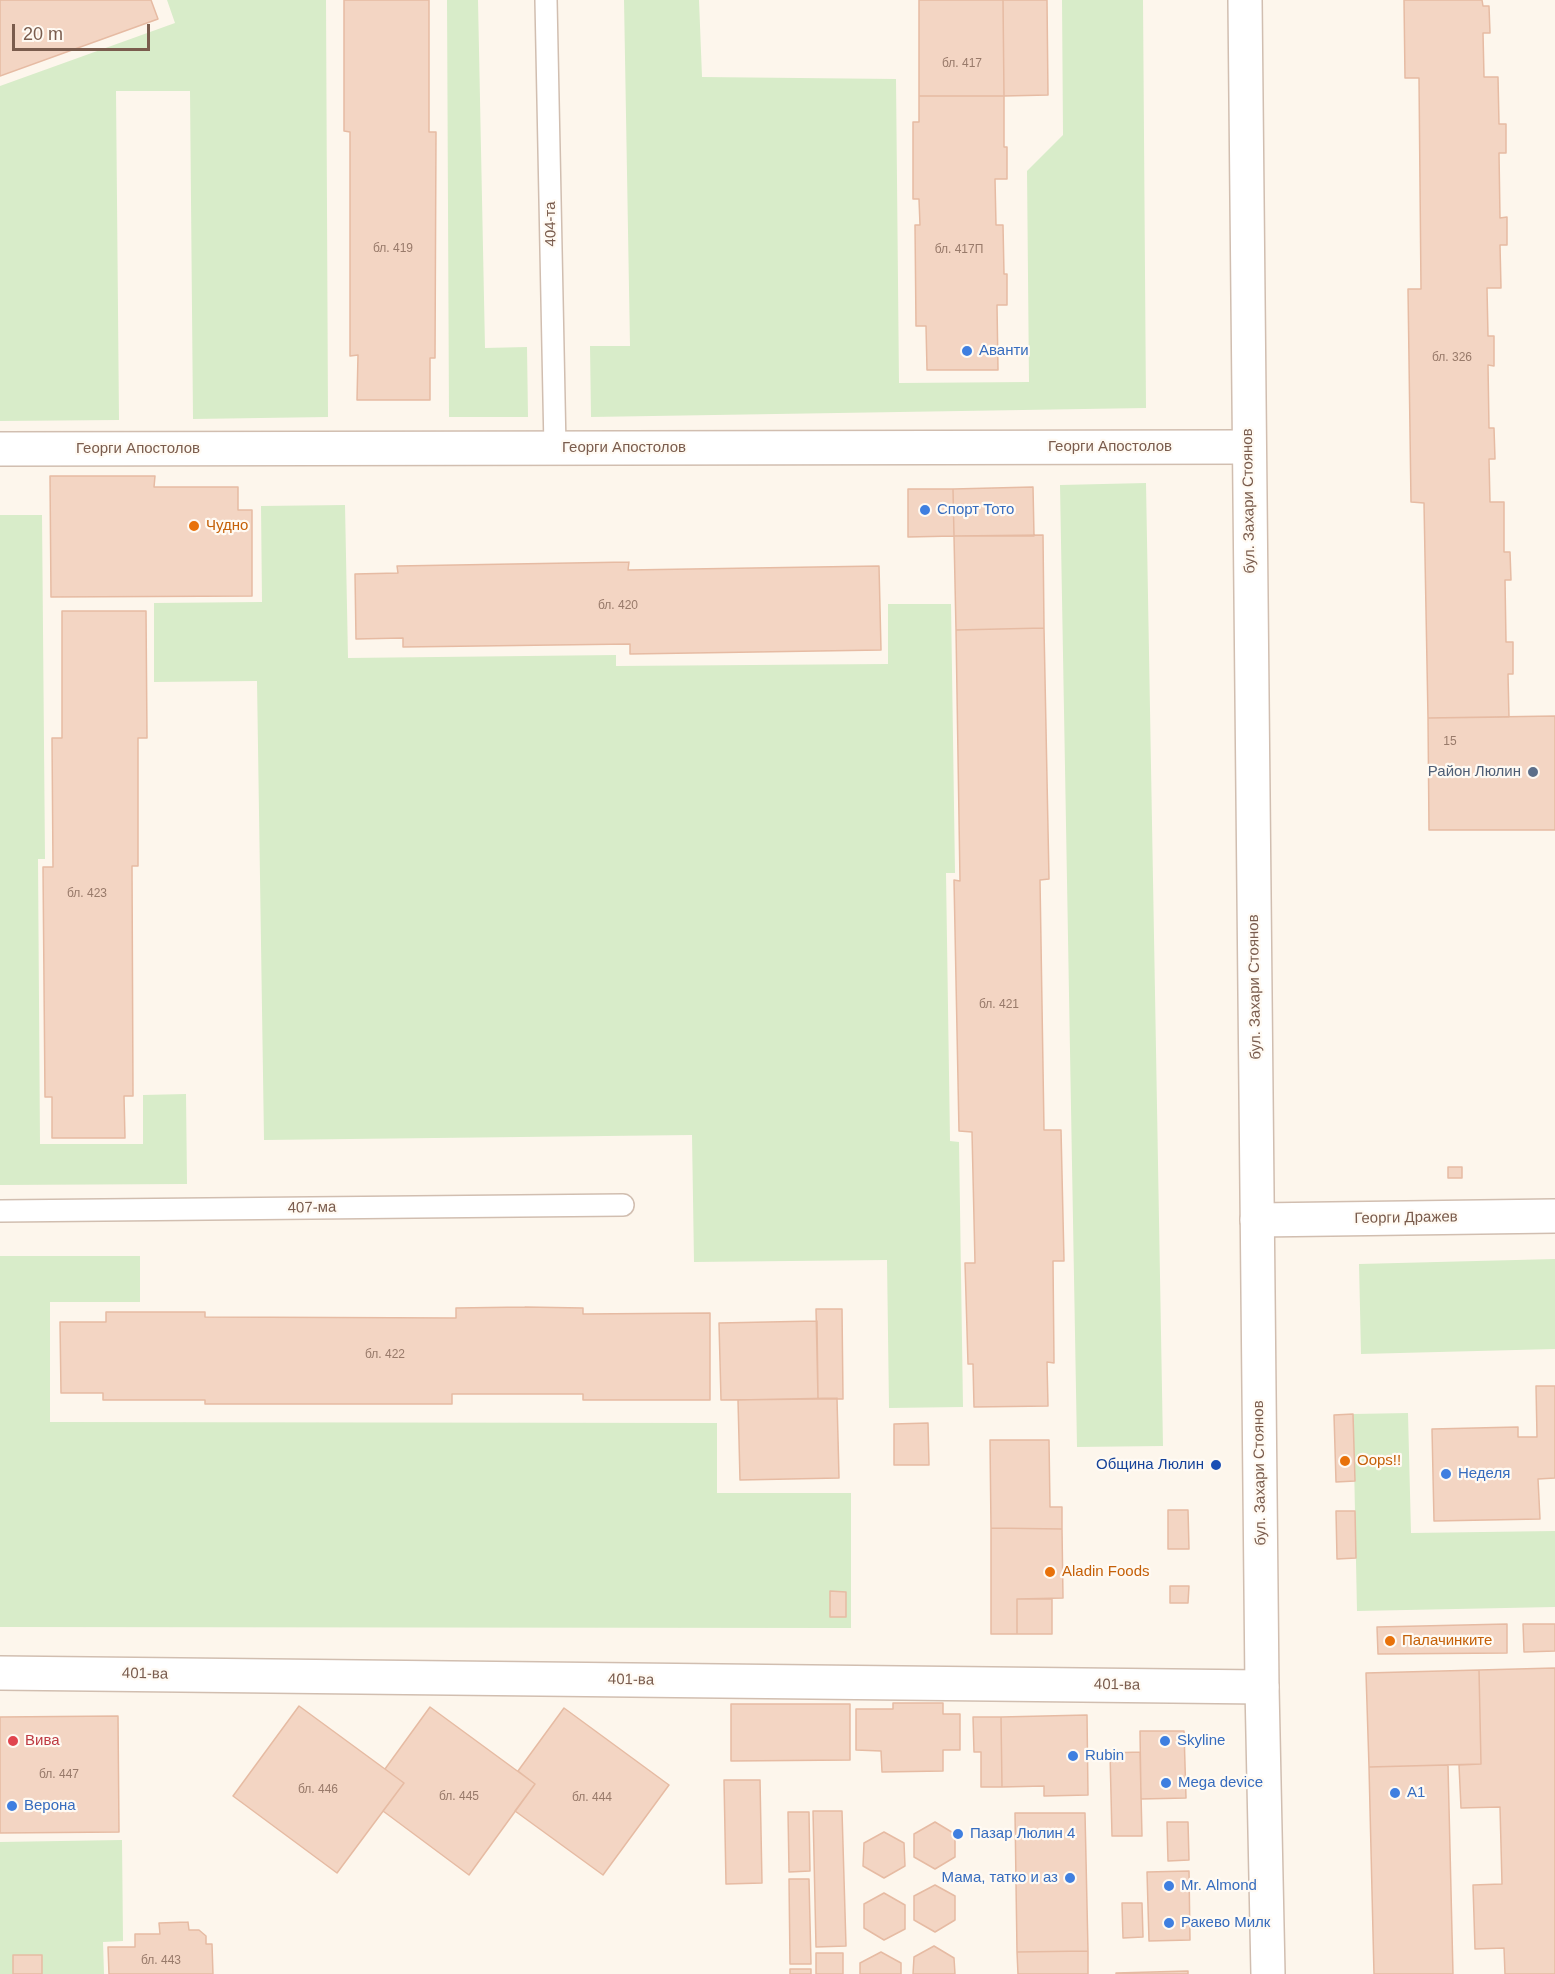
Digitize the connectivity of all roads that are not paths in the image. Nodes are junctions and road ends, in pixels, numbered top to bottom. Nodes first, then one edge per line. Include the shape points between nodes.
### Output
1 (546, 0) edge
2 (1245, 0) edge
3 (1248, 447) junction
4 (555, 448) junction
5 (0, 449) edge
6 (623, 1205) dead end
7 (0, 1211) edge
8 (1555, 1216) edge
9 (1257, 1220) junction
10 (0, 1673) edge
11 (1262, 1687) junction
12 (1268, 1974) edge

1 - 4 lane, 404-та
2 - 3 street, бул. Захари Стоянов
3 - 4 street, Георги Апостолов
3 - 9 street, бул. Захари Стоянов
4 - 5 street, Георги Апостолов
6 - 7 lane, 407-ма
8 - 9 street, Георги Дражев
9 - 11 street, бул. Захари Стоянов
10 - 11 street, 401-ва
11 - 12 street, бул. Захари Стоянов

